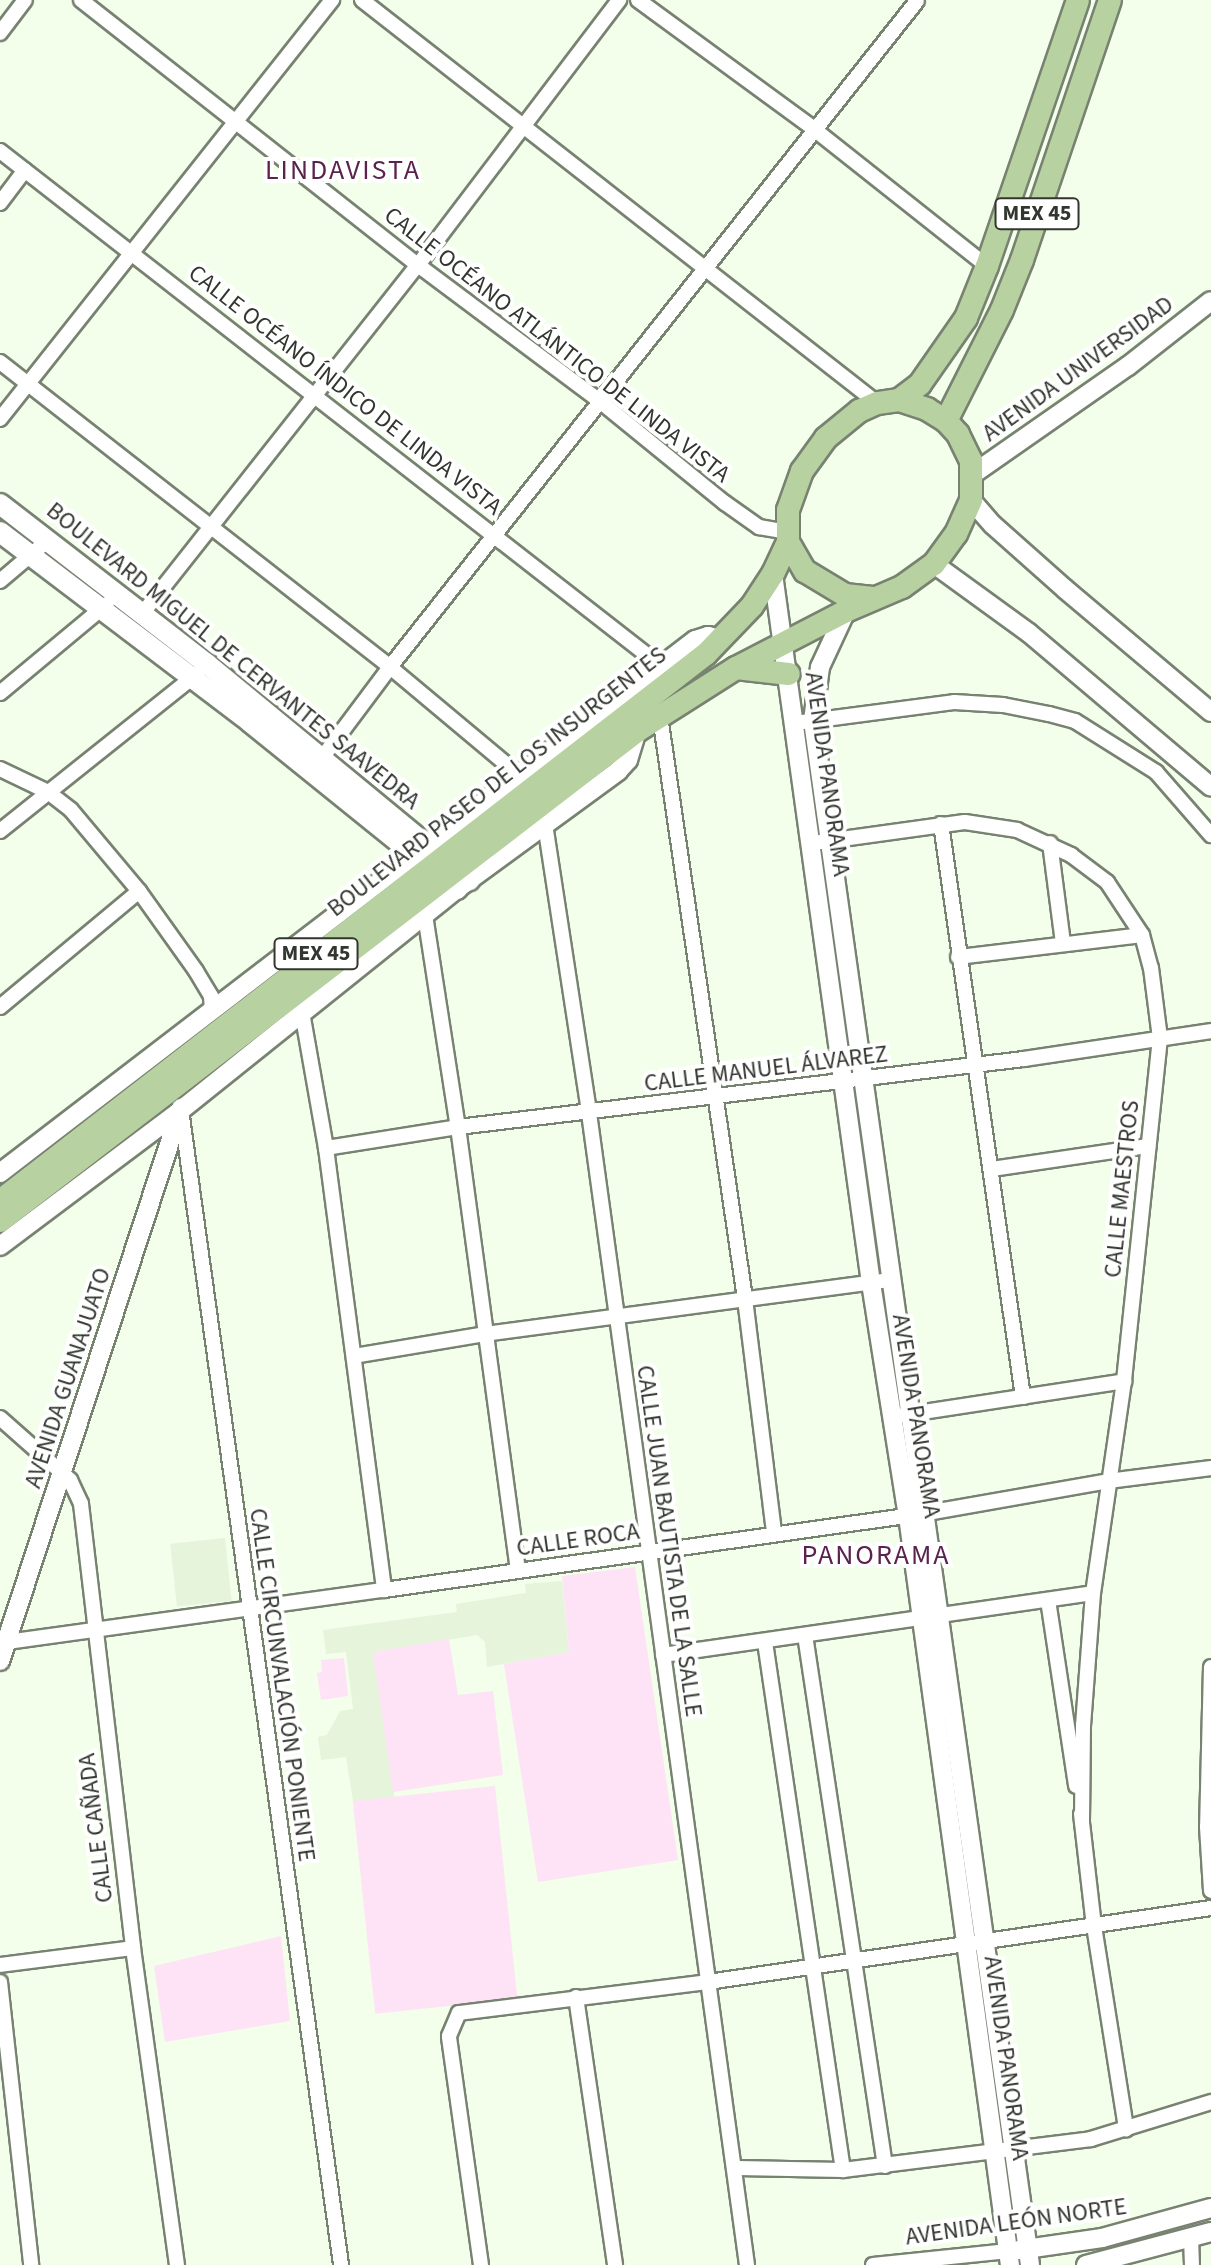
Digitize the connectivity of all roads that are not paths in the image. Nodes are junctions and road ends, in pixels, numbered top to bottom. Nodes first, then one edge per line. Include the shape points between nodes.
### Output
1 (25, 0) edge
2 (81, 0) edge
3 (332, 0) edge
4 (362, 0) edge
5 (619, 0) edge
6 (638, 0) edge
7 (1078, 0) edge
8 (1110, 0) edge
9 (917, 1) edge
10 (0, 33) edge
11 (236, 123) junction
12 (525, 125) junction
13 (814, 129) junction
14 (0, 151) edge
15 (25, 170) junction
16 (0, 203) edge
17 (132, 252) junction
18 (418, 265) junction
19 (987, 266) junction
20 (704, 270) junction
21 (1211, 301) edge
22 (0, 362) edge
23 (29, 385) junction
24 (314, 399) junction
25 (601, 402) junction
26 (888, 402) junction
27 (0, 419) edge
28 (946, 421) junction
29 (973, 474) junction
30 (971, 500) junction
31 (0, 504) edge
32 (210, 529) junction
33 (0, 532) edge
34 (496, 536) junction
35 (787, 537) junction
36 (47, 541) junction
37 (30, 555) junction
38 (934, 564) junction
39 (773, 574) junction
40 (0, 581) edge
41 (118, 595) junction
42 (873, 598) junction
43 (102, 608) junction
44 (846, 611) junction
45 (142, 614) junction
46 (721, 639) junction
47 (784, 643) junction
48 (661, 666) junction
49 (390, 667) junction
50 (736, 668) junction
51 (200, 672) junction
52 (789, 674) junction
53 (0, 693) edge
54 (1211, 712) edge
55 (660, 716) junction
56 (804, 722) junction
57 (637, 731) junction
58 (316, 766) junction
59 (0, 769) edge
60 (518, 774) junction
61 (1211, 787) edge
62 (48, 792) junction
63 (545, 824) junction
64 (941, 824) junction
65 (0, 831) edge
66 (1211, 835) edge
67 (822, 842) junction
68 (1050, 843) junction
69 (443, 868) junction
70 (139, 891) junction
71 (425, 915) junction
72 (1142, 935) junction
73 (1063, 943) junction
74 (958, 957) junction
75 (0, 1007) edge
76 (212, 1009) junction
77 (302, 1012) junction
78 (1211, 1031) edge
79 (1160, 1038) junction
80 (202, 1043) junction
81 (976, 1065) junction
82 (190, 1075) junction
83 (854, 1079) junction
84 (717, 1099) junction
85 (181, 1110) junction
86 (589, 1113) junction
87 (458, 1127) junction
88 (1148, 1146) junction
89 (326, 1148) junction
90 (992, 1169) junction
91 (0, 1173) edge
92 (35, 1175) junction
93 (0, 1182) edge
94 (0, 1201) edge
95 (0, 1221) edge
96 (0, 1246) edge
97 (880, 1281) junction
98 (745, 1299) junction
99 (616, 1319) junction
100 (485, 1334) junction
101 (354, 1356) junction
102 (1124, 1381) junction
103 (1023, 1397) junction
104 (912, 1414) junction
105 (890, 1417) junction
106 (0, 1418) edge
107 (1211, 1468) edge
108 (62, 1472) junction
109 (1108, 1481) junction
110 (917, 1514) junction
111 (774, 1533) junction
112 (648, 1552) junction
113 (518, 1570) junction
114 (384, 1590) junction
115 (1093, 1593) junction
116 (1048, 1600) junction
117 (248, 1608) junction
118 (929, 1618) junction
119 (94, 1630) junction
120 (805, 1635) junction
121 (3, 1639) edge
122 (765, 1642) junction
123 (663, 1655) junction
124 (0, 1661) edge
125 (1211, 1667) edge
126 (1082, 1822) junction
127 (1211, 1891) edge
128 (1211, 1908) edge
129 (1094, 1926) junction
130 (974, 1942) junction
131 (133, 1948) junction
132 (854, 1960) junction
133 (0, 1965) edge
134 (814, 1966) junction
135 (0, 1982) edge
136 (708, 1982) junction
137 (576, 1997) junction
138 (1211, 2102) edge
139 (1126, 2129) junction
140 (1004, 2150) junction
141 (885, 2166) junction
142 (737, 2168) junction
143 (843, 2170) junction
144 (1211, 2208) edge
145 (1211, 2232) edge
146 (1191, 2237) junction
147 (1029, 2257) edge
148 (1009, 2258) edge
149 (31, 2265) edge
150 (177, 2265) edge
151 (341, 2265) edge
152 (481, 2265) edge
153 (615, 2265) edge
154 (747, 2265) edge
155 (873, 2265) edge
156 (1086, 2265) edge
157 (1192, 2265) edge

1 - 10 street
2 - 11 street, CALLE OCÉANO ATLÁNTICO DE LINDA VISTA
3 - 11 street
4 - 12 street
5 - 12 street
6 - 13 street
7 - 19 main road, MEX 45
8 - 28 main road, MEX 45 via 1022,260
9 - 13 street
11 - 17 street
11 - 18 street, CALLE OCÉANO ATLÁNTICO DE LINDA VISTA
12 - 18 street
12 - 20 street
13 - 19 street
13 - 20 street
14 - 15 street, CALLE OCÉANO ÍNDICO DE LINDA VISTA
15 - 16 street
15 - 17 street, CALLE OCÉANO ÍNDICO DE LINDA VISTA
17 - 23 street
17 - 24 street, CALLE OCÉANO ÍNDICO DE LINDA VISTA
18 - 24 street
18 - 25 street, CALLE OCÉANO ATLÁNTICO DE LINDA VISTA
19 - 26 main road, MEX 45 via 944,355 920,384
20 - 25 street
20 - 26 street
21 - 29 street, AVENIDA UNIVERSIDAD via 1052,422
22 - 23 street
23 - 27 street
23 - 32 street
24 - 32 street
24 - 34 street, CALLE OCÉANO ÍNDICO DE LINDA VISTA
25 - 34 street
25 - 35 street, CALLE OCÉANO ATLÁNTICO DE LINDA VISTA via 759,527
26 - 28 main road via 927,409
26 - 35 main road via 843,422 812,454 794,490
28 - 29 main road via 965,447
29 - 30 main road
30 - 38 main road via 956,534
30 - 54 street via 1065,589
31 - 36 main road, BOULEVARD MIGUEL DE CERVANTES SAAVEDRA
32 - 45 street
32 - 49 street
33 - 37 main road, BOULEVARD MIGUEL DE CERVANTES SAAVEDRA
34 - 48 street, CALLE OCÉANO ÍNDICO DE LINDA VISTA
34 - 49 street
35 - 39 main road, BOULEVARD PASEO DE LOS INSURGENTES / MEX 45
35 - 42 main road via 794,558 818,582 845,595
36 - 37 street
36 - 41 main road, BOULEVARD MIGUEL DE CERVANTES SAAVEDRA
37 - 40 street
37 - 43 main road, BOULEVARD MIGUEL DE CERVANTES SAAVEDRA
38 - 42 main road via 902,587
38 - 61 street via 1029,633
39 - 46 main road, BOULEVARD PASEO DE LOS INSURGENTES / MEX 45
39 - 47 street, AVENIDA PANORAMA
41 - 43 street
41 - 45 main road, BOULEVARD MIGUEL DE CERVANTES SAAVEDRA
42 - 44 main road, BOULEVARD PASEO DE LOS INSURGENTES / MEX 45
43 - 51 main road, BOULEVARD MIGUEL DE CERVANTES SAAVEDRA
43 - 53 street
44 - 47 main road, BOULEVARD PASEO DE LOS INSURGENTES / MEX 45
44 - 56 street, AVENIDA PANORAMA via 820,667
45 - 51 main road, BOULEVARD MIGUEL DE CERVANTES SAAVEDRA
46 - 48 street, BOULEVARD PASEO DE LOS INSURGENTES via 695,640
46 - 69 main road, BOULEVARD PASEO DE LOS INSURGENTES / MEX 45
47 - 50 main road, BOULEVARD PASEO DE LOS INSURGENTES / MEX 45
47 - 52 street, AVENIDA PANORAMA
48 - 60 street, BOULEVARD PASEO DE LOS INSURGENTES
49 - 58 street
49 - 60 street
50 - 52 main road
50 - 55 main road, BOULEVARD PASEO DE LOS INSURGENTES / MEX 45
51 - 58 main road, BOULEVARD MIGUEL DE CERVANTES SAAVEDRA
51 - 62 street
52 - 56 street, AVENIDA PANORAMA
55 - 57 main road, BOULEVARD PASEO DE LOS INSURGENTES / MEX 45
55 - 84 street
56 - 66 street via 954,702 1003,705 1075,721 1156,772
56 - 67 street, AVENIDA PANORAMA
57 - 63 street, BOULEVARD PASEO DE LOS INSURGENTES via 628,760 618,771
57 - 69 main road, BOULEVARD PASEO DE LOS INSURGENTES / MEX 45
58 - 69 main road, BOULEVARD MIGUEL DE CERVANTES SAAVEDRA
59 - 62 street
60 - 69 street, BOULEVARD PASEO DE LOS INSURGENTES
62 - 65 street
62 - 70 street via 71,810
63 - 69 street, BOULEVARD PASEO DE LOS INSURGENTES
63 - 86 street, CALLE JUAN BAUTISTA DE LA SALLE
64 - 67 street, CALLE MAESTROS
64 - 68 street, CALLE MAESTROS via 986,824
64 - 74 street
67 - 83 street, AVENIDA PANORAMA
68 - 72 street, CALLE MAESTROS via 1107,882
68 - 73 street
69 - 71 street, BOULEVARD PASEO DE LOS INSURGENTES
69 - 76 street, BOULEVARD PASEO DE LOS INSURGENTES
69 - 80 main road, BOULEVARD PASEO DE LOS INSURGENTES / MEX 45
69 - 82 main road, BOULEVARD PASEO DE LOS INSURGENTES / MEX 45
70 - 75 street
70 - 76 street via 208,988
71 - 77 street, BOULEVARD PASEO DE LOS INSURGENTES
71 - 87 street
72 - 73 street
72 - 79 street, CALLE MAESTROS
73 - 74 street
74 - 81 street
76 - 80 street, AVENIDA GUANAJUATO
76 - 91 street, BOULEVARD PASEO DE LOS INSURGENTES
77 - 85 street, BOULEVARD PASEO DE LOS INSURGENTES
77 - 89 street
78 - 79 street, CALLE MANUEL ÁLVAREZ
79 - 81 street, CALLE MANUEL ÁLVAREZ
79 - 88 street, CALLE MAESTROS
80 - 82 street, AVENIDA GUANAJUATO
80 - 92 main road, BOULEVARD PASEO DE LOS INSURGENTES / MEX 45
81 - 83 street, CALLE MANUEL ÁLVAREZ
81 - 90 street
82 - 85 street, AVENIDA GUANAJUATO
82 - 95 main road, BOULEVARD PASEO DE LOS INSURGENTES / MEX 45
83 - 84 street, CALLE MANUEL ÁLVAREZ
83 - 97 street, AVENIDA PANORAMA
84 - 86 street, CALLE MANUEL ÁLVAREZ
84 - 98 street
85 - 96 street, BOULEVARD PASEO DE LOS INSURGENTES
85 - 108 street, AVENIDA GUANAJUATO
85 - 117 street, CALLE CIRCUNVALACIÓN PONIENTE
86 - 87 street, CALLE MANUEL ÁLVAREZ
86 - 99 street, CALLE JUAN BAUTISTA DE LA SALLE
87 - 89 street, CALLE MANUEL ÁLVAREZ
87 - 100 street
88 - 90 street
88 - 102 street, CALLE MAESTROS
89 - 101 street
90 - 103 street
92 - 93 main road
92 - 94 main road, BOULEVARD PASEO DE LOS INSURGENTES / MEX 45
97 - 98 street
97 - 104 street, AVENIDA PANORAMA
97 - 105 street, AVENIDA PANORAMA
98 - 99 street
98 - 111 street
99 - 100 street
99 - 112 street, CALLE JUAN BAUTISTA DE LA SALLE
100 - 101 street
100 - 113 street
101 - 114 street
102 - 103 street
102 - 109 street, CALLE MAESTROS
103 - 104 street
104 - 105 street
104 - 110 street, AVENIDA PANORAMA
105 - 110 street, AVENIDA PANORAMA
106 - 108 street, CALLE CAÑADA
107 - 109 street, CALLE ROCA
108 - 119 street, CALLE CAÑADA via 81,1504
108 - 121 street, AVENIDA GUANAJUATO
109 - 110 street, CALLE ROCA
109 - 115 street, CALLE MAESTROS
110 - 111 street, CALLE ROCA
110 - 118 street, AVENIDA PANORAMA
111 - 112 street, CALLE ROCA
112 - 113 street, CALLE ROCA
112 - 123 street, CALLE JUAN BAUTISTA DE LA SALLE
113 - 114 street, CALLE ROCA
114 - 117 street, CALLE ROCA
115 - 116 street
115 - 126 street, CALLE MAESTROS
116 - 118 street
116 - 126 street, CALLE MAESTROS
117 - 119 street, CALLE ROCA
117 - 151 street, CALLE CIRCUNVALACIÓN PONIENTE
118 - 120 street
118 - 130 street, AVENIDA PANORAMA
119 - 121 street, CALLE ROCA
119 - 131 street, CALLE CAÑADA
120 - 122 street
120 - 132 street
121 - 124 street, AVENIDA GUANAJUATO
122 - 123 street
122 - 134 street
123 - 136 street, CALLE JUAN BAUTISTA DE LA SALLE
125 - 127 street
126 - 129 street, CALLE MAESTROS
128 - 129 street
129 - 130 street
129 - 139 street, CALLE MAESTROS
130 - 132 street
130 - 140 street, AVENIDA PANORAMA
131 - 133 street
131 - 150 street, CALLE CAÑADA
132 - 134 street
132 - 141 street
134 - 136 street
134 - 143 street
135 - 149 street
136 - 137 street
136 - 142 street, CALLE JUAN BAUTISTA DE LA SALLE
137 - 152 street via 466,2010 454,2018 449,2036
137 - 153 street
138 - 139 street
139 - 140 street
140 - 141 street
140 - 147 street, AVENIDA PANORAMA
140 - 148 street, AVENIDA PANORAMA
141 - 143 street
142 - 143 street
142 - 154 street, CALLE JUAN BAUTISTA DE LA SALLE
144 - 147 street, AVENIDA LEÓN NORTE
145 - 146 street, AVENIDA LEÓN NORTE
146 - 156 street, AVENIDA LEÓN NORTE
146 - 157 street
147 - 148 street, AVENIDA LEÓN NORTE
148 - 155 street, AVENIDA LEÓN NORTE

